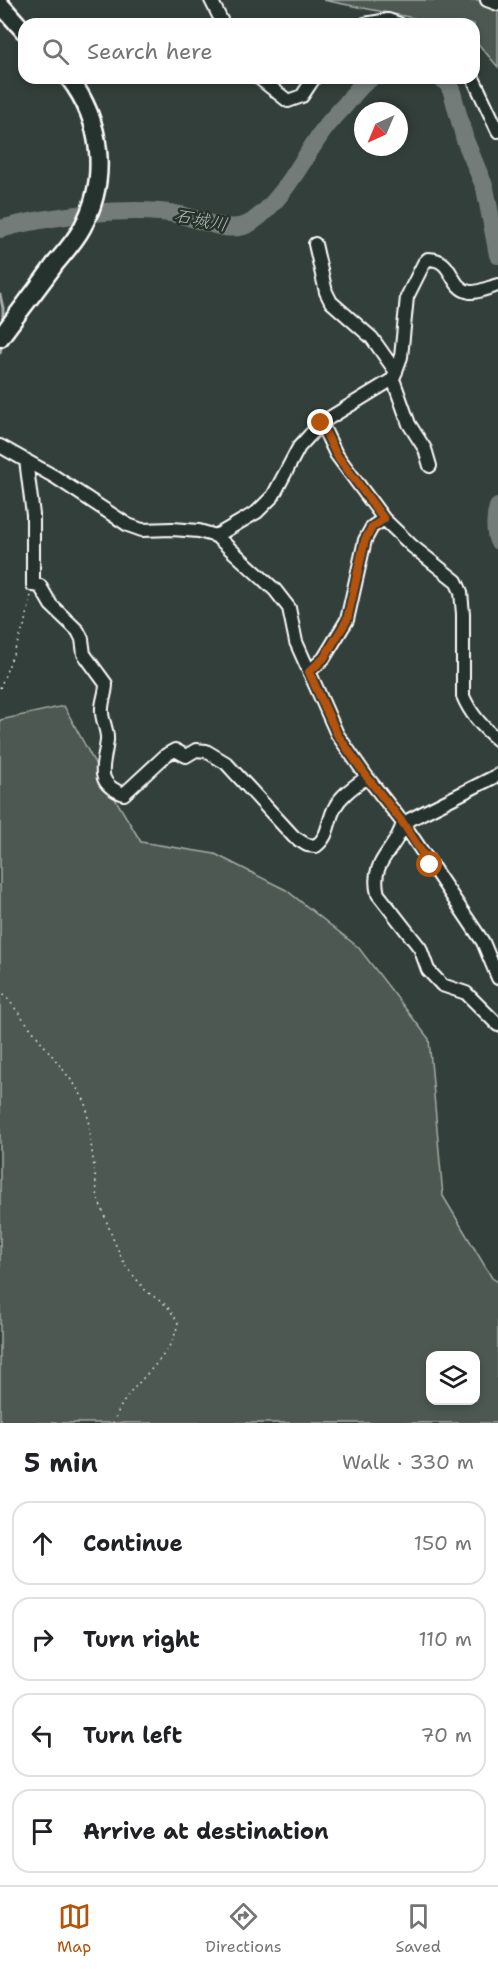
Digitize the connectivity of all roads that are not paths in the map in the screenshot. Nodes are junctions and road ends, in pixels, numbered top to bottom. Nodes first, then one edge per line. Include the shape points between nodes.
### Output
1 (211, 0) edge
2 (488, 0) edge
3 (0, 4) edge
4 (498, 4) edge
5 (220, 18) edge
6 (18, 24) edge
7 (73, 84) edge
8 (267, 84) edge
9 (310, 84) edge
10 (476, 84) edge
11 (498, 131) edge
12 (315, 244) dead end
13 (498, 285) edge
14 (0, 338) edge
15 (394, 376) junction
16 (321, 423) junction
17 (0, 446) edge
18 (26, 460) junction
19 (430, 466) dead end
20 (384, 519) junction
21 (216, 536) junction
22 (309, 672) junction
23 (498, 740) edge
24 (498, 775) edge
25 (367, 777) junction
26 (403, 823) junction
27 (498, 978) edge
28 (498, 1025) edge

1 - 5 street
2 - 4 street
3 - 6 street
7 - 14 street via 89,109 99,147 93,202 82,229
8 - 9 street via 288,101 302,96
10 - 11 street
12 - 15 street via 331,303 372,338
13 - 15 street via 471,292 463,289 444,263 436,259 424,263 407,297 401,357
15 - 16 street
15 - 19 street via 409,424 425,449
16 - 20 street via 336,454
16 - 21 street via 299,447 273,496 257,512
17 - 18 street
18 - 21 street via 142,531 172,529
18 - 25 street via 33,515 33,585 40,586 51,605 78,631 84,654 106,684 101,711 108,738 102,770 109,786 124,794 166,754 175,750 186,756 196,750 206,751 226,764 294,837 316,846 325,838 335,807
20 - 22 street via 372,527 365,540 347,620 324,658
20 - 23 street via 456,581 463,614 463,696 482,726
21 - 22 street via 289,608 296,642
22 - 25 street via 337,734
24 - 26 street
25 - 26 street
26 - 27 street via 483,942
26 - 28 street via 400,836 376,873 378,894 420,948 428,970 442,985 466,993

